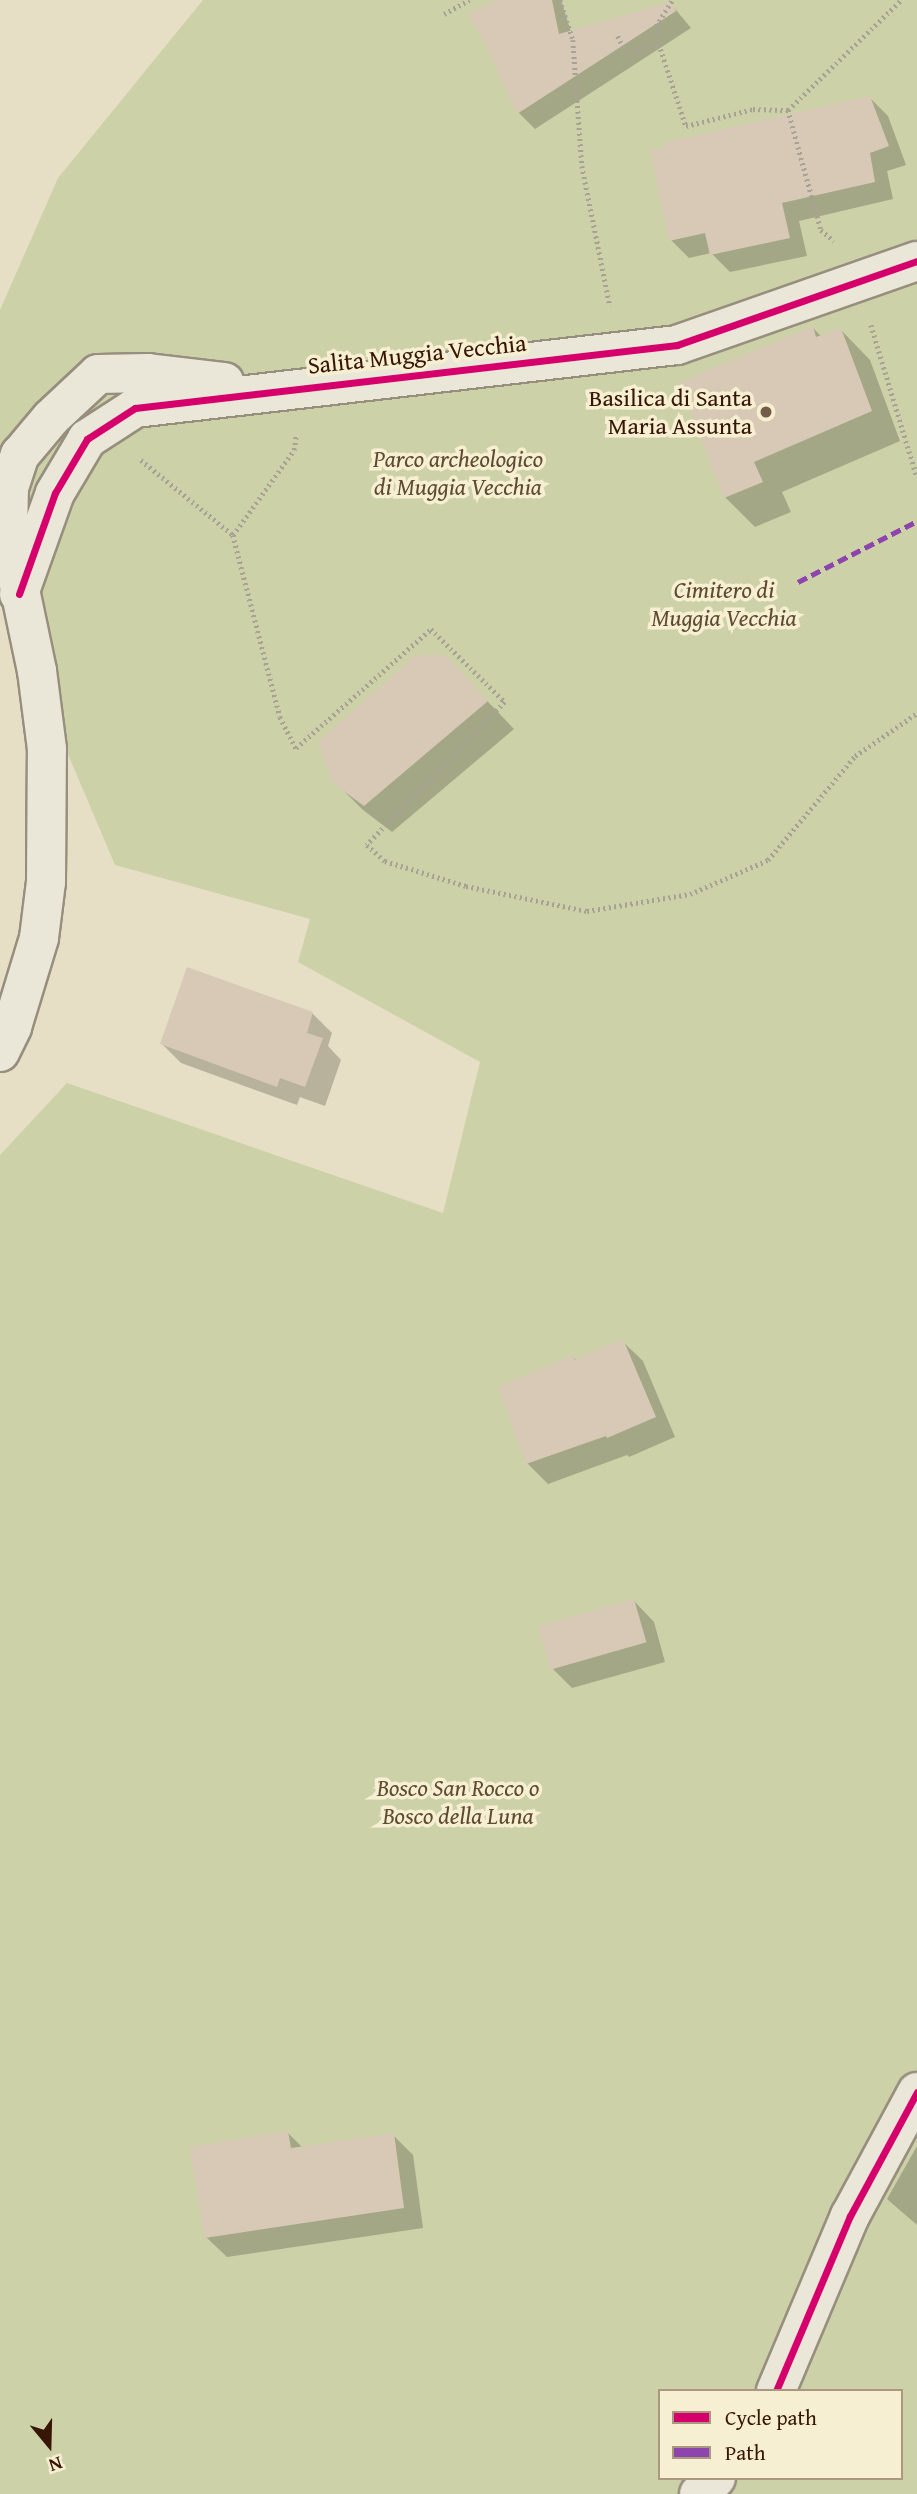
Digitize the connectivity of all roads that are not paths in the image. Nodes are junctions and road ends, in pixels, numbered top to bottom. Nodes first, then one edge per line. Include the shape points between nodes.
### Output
1 (917, 261) edge
2 (0, 1052) edge
3 (917, 2092) edge
4 (777, 2389) edge
5 (714, 2480) edge
6 (699, 2494) edge

1 - 2 street, Salita Muggia Vecchia via 677,345 135,408 87,439 55,493 19,594 37,671 47,749 46,882 39,938
3 - 4 street via 850,2217
5 - 6 street

